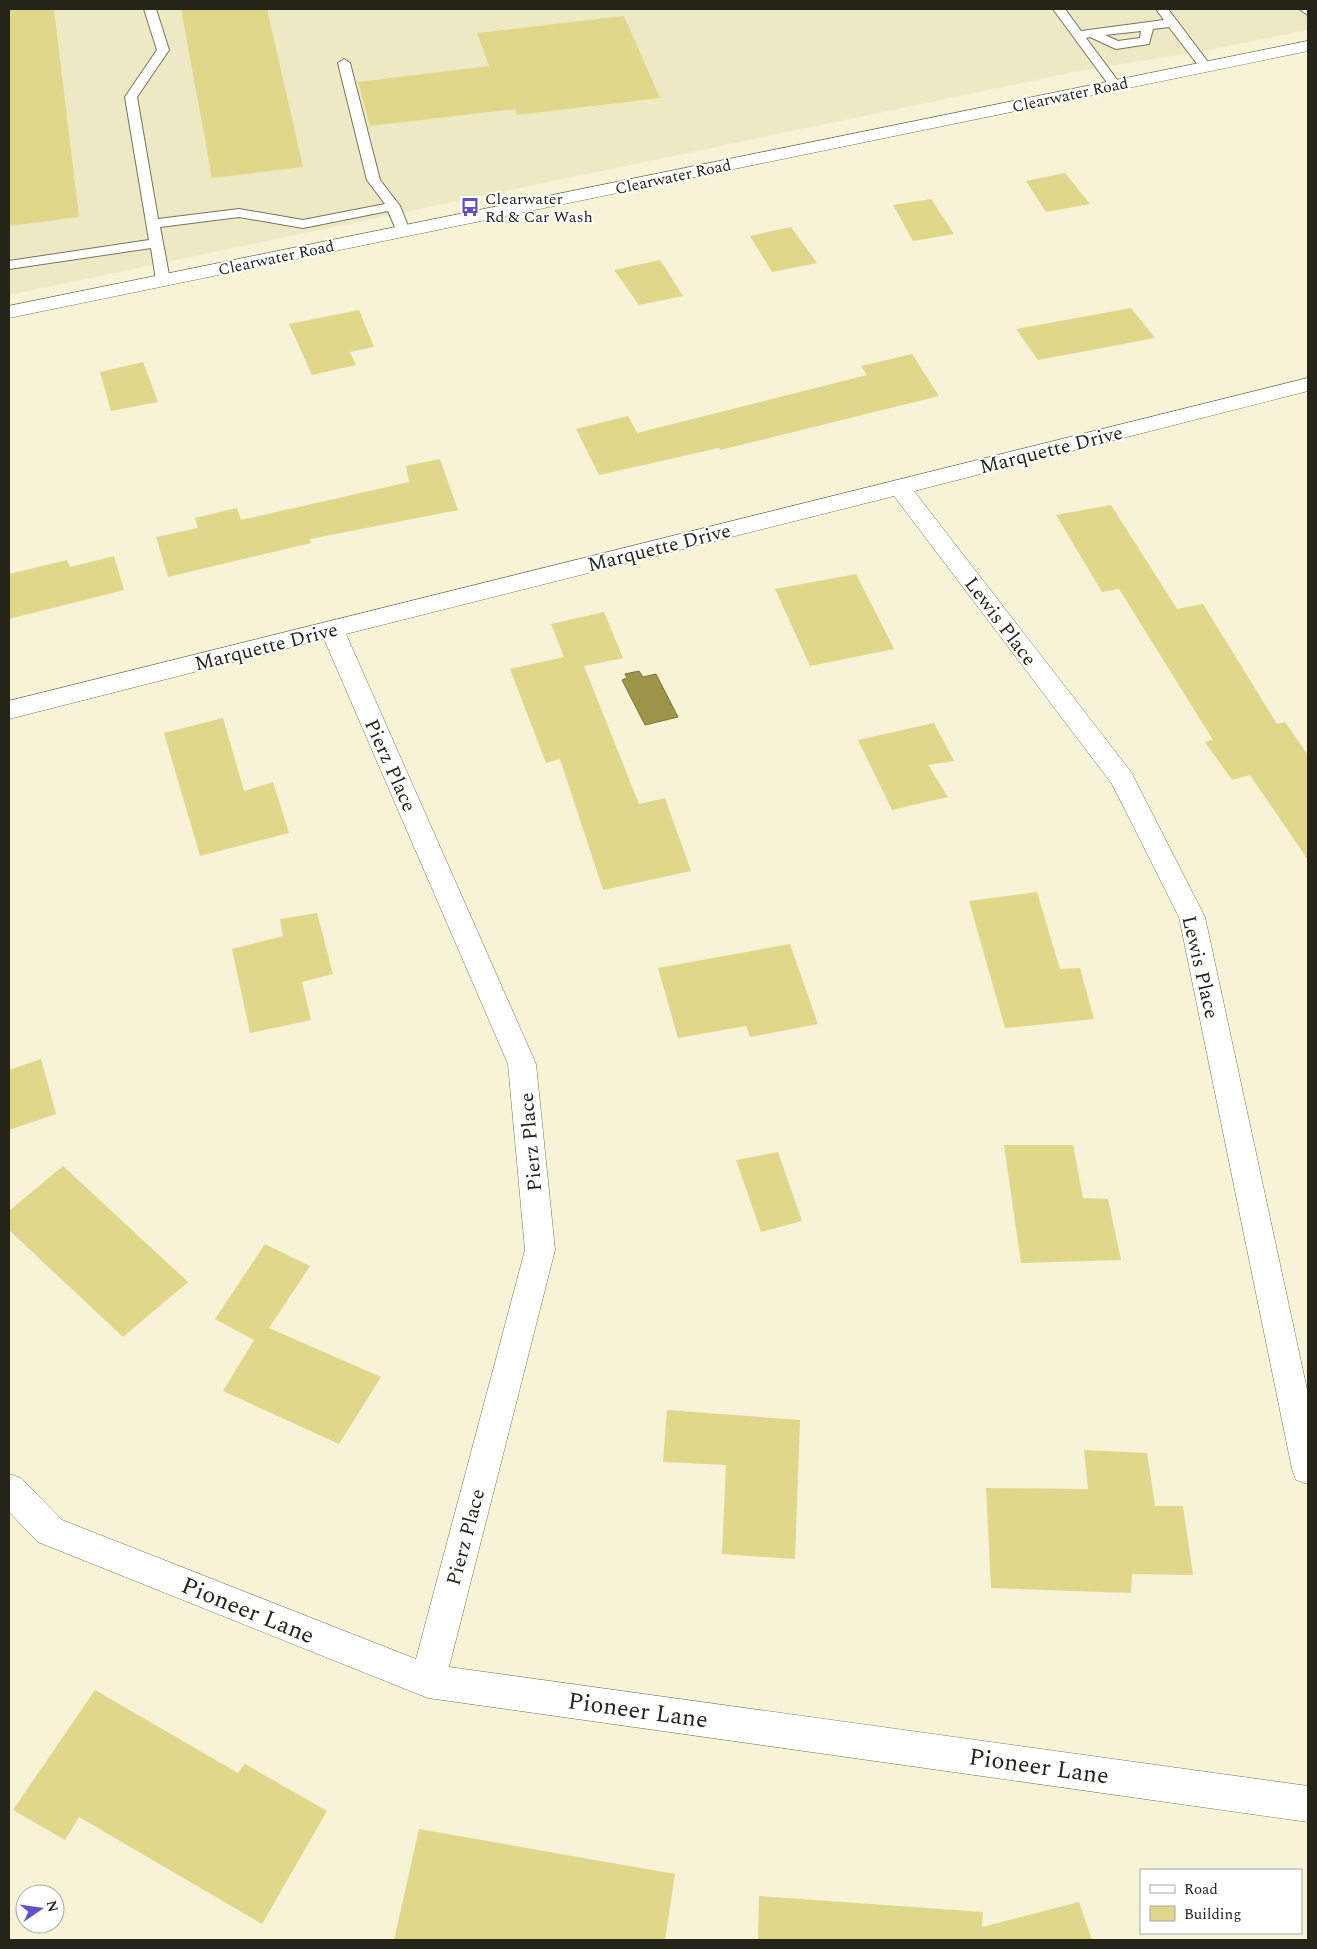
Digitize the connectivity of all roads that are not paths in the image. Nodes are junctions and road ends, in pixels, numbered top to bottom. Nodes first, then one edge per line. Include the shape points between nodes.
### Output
1 (150, 9) edge
2 (1059, 9) edge
3 (1162, 9) edge
4 (1305, 9) edge
5 (1308, 11) edge
6 (1118, 14) dead end
7 (1172, 23) junction
8 (1148, 26) junction
9 (1127, 29) junction
10 (1091, 33) junction
11 (1078, 35) junction
12 (1308, 46) edge
13 (344, 63) dead end
14 (1205, 66) junction
15 (1115, 85) junction
16 (393, 206) junction
17 (152, 224) junction
18 (403, 231) junction
19 (157, 243) junction
20 (9, 265) edge
21 (163, 280) junction
22 (9, 312) edge
23 (1308, 385) edge
24 (898, 487) junction
25 (332, 629) junction
26 (9, 710) edge
27 (1308, 1470) edge
28 (9, 1489) edge
29 (428, 1681) junction
30 (1308, 1804) edge

1 - 17 lane via 163,50 131,97
2 - 11 lane
3 - 7 lane
4 - 5 lane
6 - 9 lane
7 - 8 lane
7 - 14 lane
8 - 9 lane
8 - 10 lane via 1145,41 1116,44
9 - 10 lane
10 - 11 lane
11 - 15 lane
12 - 14 street, Clearwater Road
13 - 16 lane via 374,180
14 - 15 street, Clearwater Road
15 - 18 street, Clearwater Road
16 - 17 lane via 303,224 239,213
16 - 18 lane
17 - 19 lane
18 - 21 street, Clearwater Road
19 - 20 lane
19 - 21 lane
21 - 22 street, Clearwater Road
23 - 24 street, Marquette Drive
24 - 25 street, Marquette Drive
24 - 27 street, Lewis Place via 1122,779 1192,917
25 - 26 street, Marquette Drive
25 - 29 street, Pierz Place via 522,1064 540,1250
28 - 29 street, Pioneer Lane via 50,1531
29 - 30 street, Pioneer Lane

